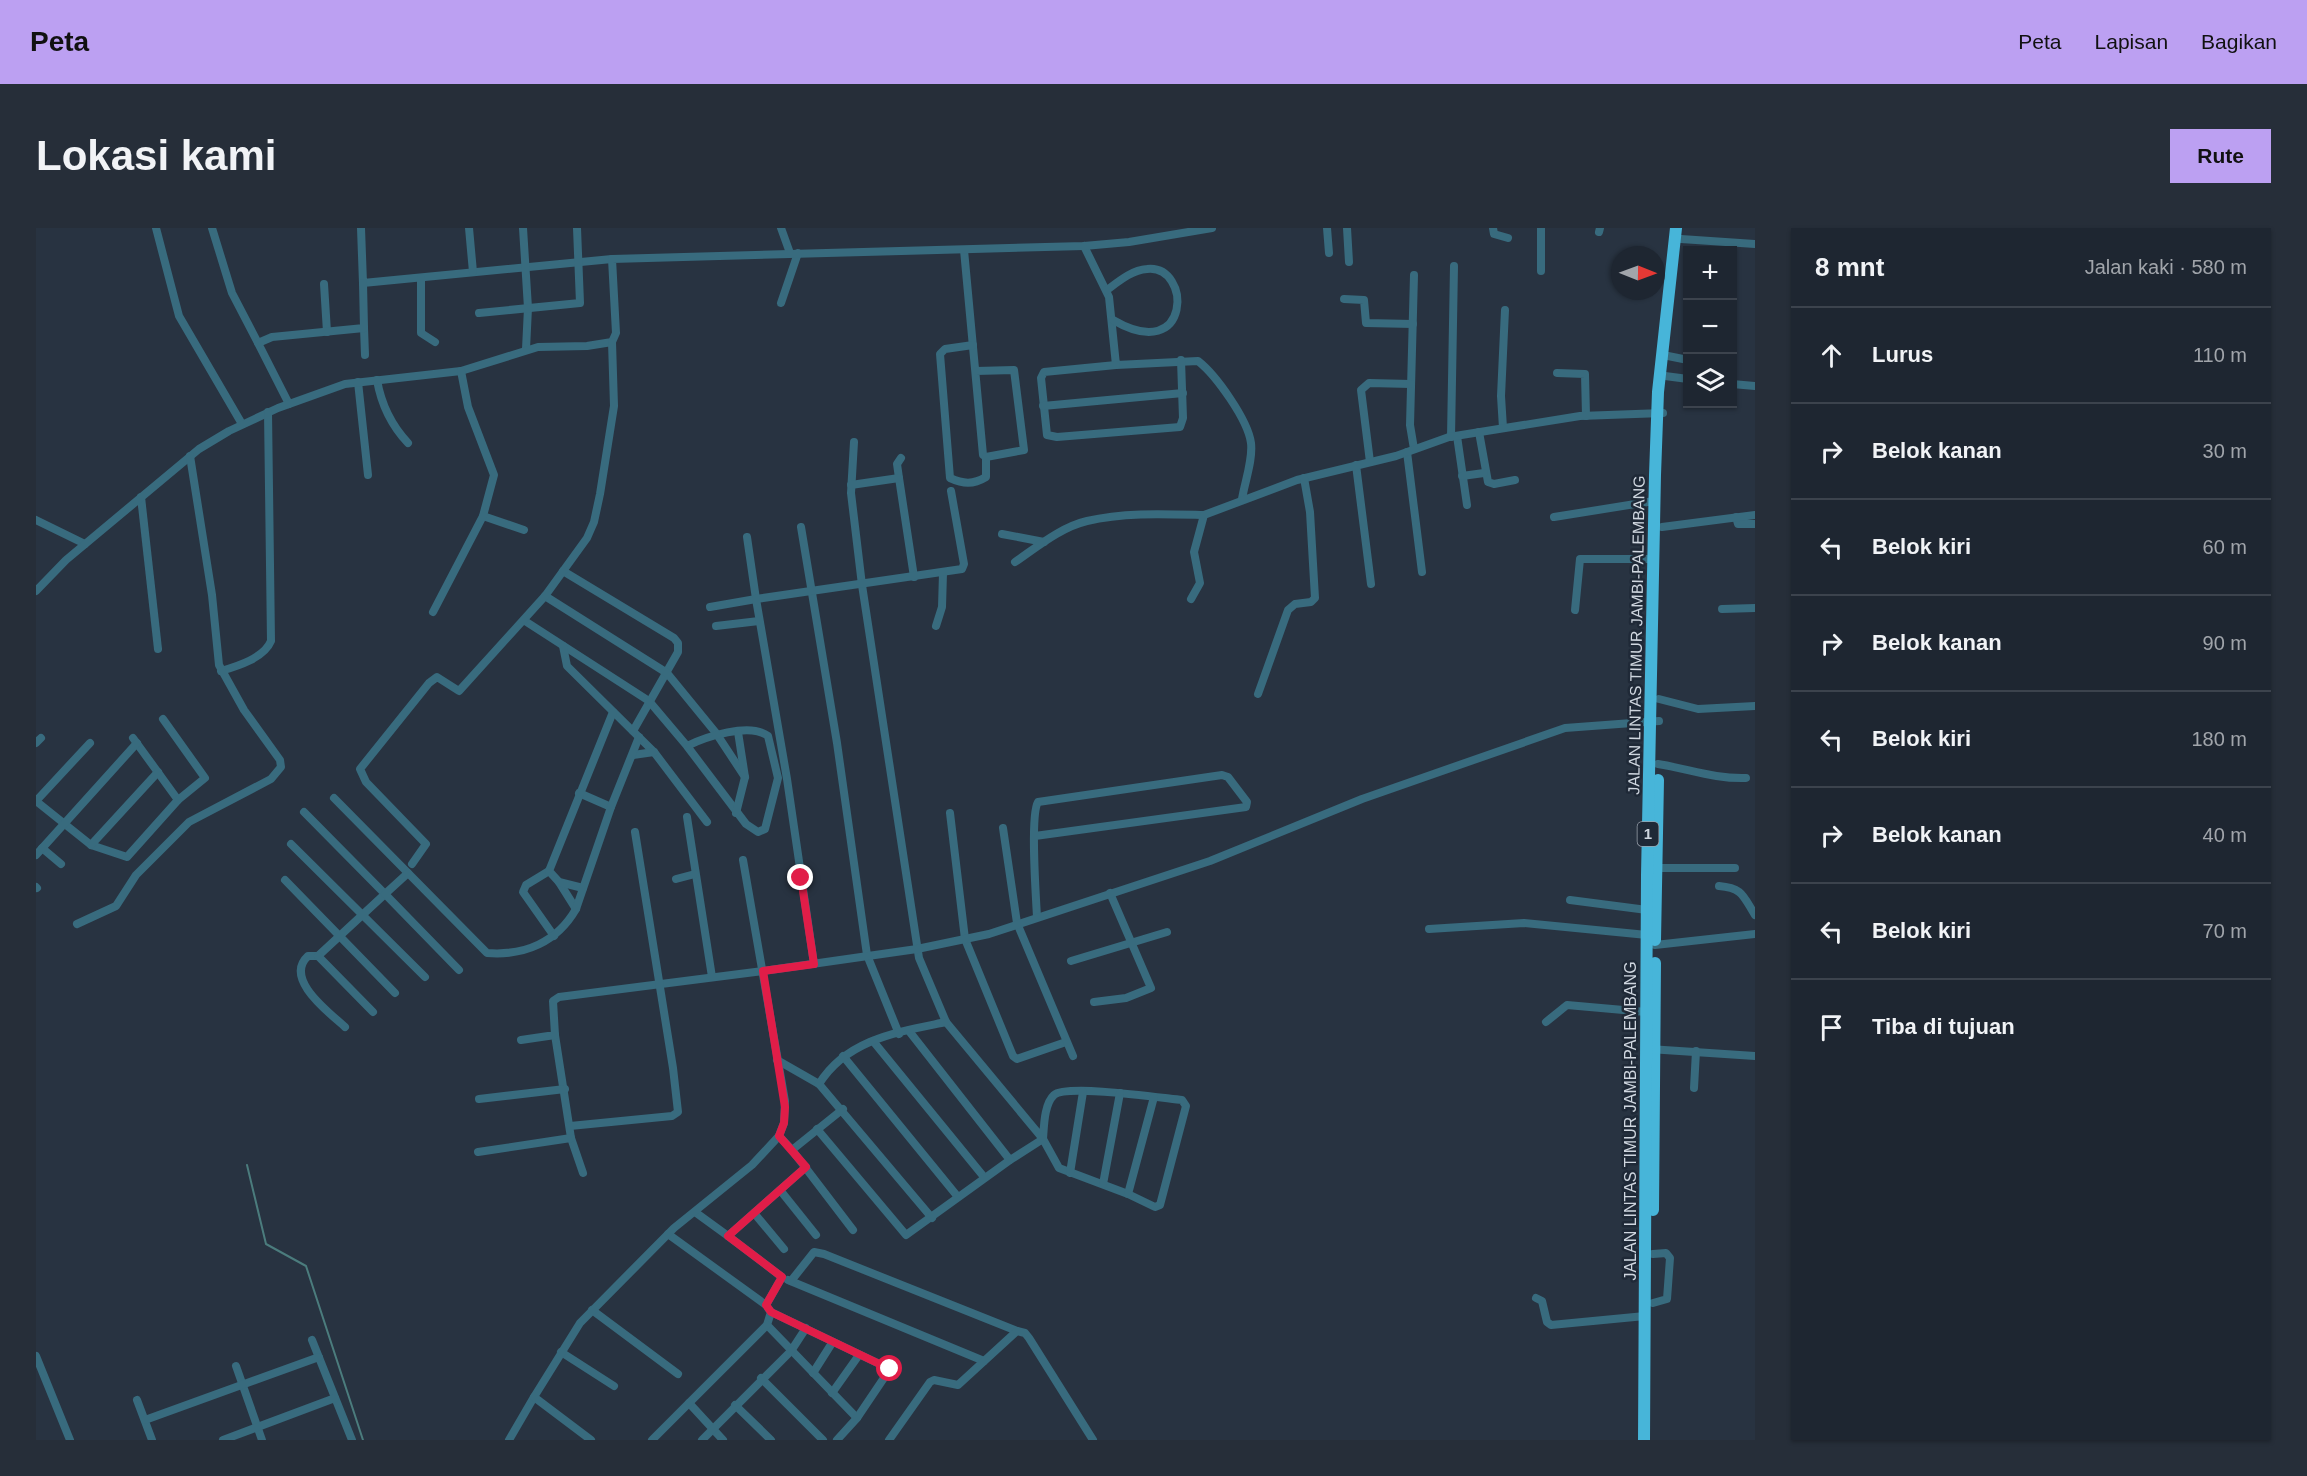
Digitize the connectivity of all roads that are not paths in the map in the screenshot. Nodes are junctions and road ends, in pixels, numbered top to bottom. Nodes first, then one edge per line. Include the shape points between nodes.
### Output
1 (156, 228) edge
2 (212, 228) edge
3 (361, 228) edge
4 (469, 228) edge
5 (523, 228) edge
6 (577, 228) edge
7 (1212, 228) edge
8 (1327, 228) edge
9 (1347, 228) edge
10 (1493, 228) edge
11 (1541, 228) edge
12 (785, 229) edge
13 (1679, 232) edge
14 (1508, 238) dead end
15 (1755, 244) edge
16 (1084, 246) junction
17 (964, 250) junction
18 (794, 253) junction
19 (1329, 253) dead end
20 (612, 259) junction
21 (579, 261) junction
22 (1349, 262) dead end
23 (525, 266) junction
24 (1454, 266) dead end
25 (1540, 271) dead end
26 (473, 272) junction
27 (1414, 275) dead end
28 (421, 278) junction
29 (363, 283) junction
30 (324, 285) dead end
31 (1107, 290) junction
32 (1344, 298) dead end
33 (781, 303) dead end
34 (528, 308) junction
35 (1505, 310) dead end
36 (480, 313) dead end
37 (1113, 320) junction
38 (1413, 324) junction
39 (364, 328) junction
40 (327, 332) junction
41 (435, 342) dead end
42 (612, 342) junction
43 (258, 343) junction
44 (973, 345) junction
45 (526, 349) junction
46 (365, 356) dead end
47 (1668, 356) junction
48 (1683, 359) edge
49 (1181, 360) junction
50 (1116, 365) junction
51 (461, 371) junction
52 (976, 371) junction
53 (1557, 373) dead end
54 (1665, 376) junction
55 (1683, 378) edge
56 (377, 380) junction
57 (358, 382) junction
58 (1411, 384) junction
59 (1737, 384) edge
60 (1755, 386) edge
61 (1183, 393) junction
62 (289, 404) junction
63 (1043, 406) junction
64 (268, 412) junction
65 (1660, 413) junction
66 (1586, 416) junction
67 (242, 424) junction
68 (1503, 428) junction
69 (1479, 432) junction
70 (1454, 436) junction
71 (854, 442) dead end
72 (408, 443) dead end
73 (1411, 451) junction
74 (190, 456) junction
75 (986, 457) junction
76 (901, 458) dead end
77 (1371, 462) junction
78 (1356, 465) junction
79 (1484, 473) junction
80 (368, 475) dead end
81 (1462, 476) junction
82 (899, 478) junction
83 (1515, 480) dead end
84 (1296, 481) junction
85 (852, 485) junction
86 (951, 491) dead end
87 (141, 497) junction
88 (1242, 498) junction
89 (1654, 501) junction
90 (1467, 505) dead end
91 (1204, 515) junction
92 (1755, 515) edge
93 (483, 516) junction
94 (1554, 517) dead end
95 (1736, 517) junction
96 (36, 519) edge
97 (1755, 524) edge
98 (801, 527) dead end
99 (1662, 527) junction
100 (524, 530) dead end
101 (1002, 534) dead end
102 (747, 537) dead end
103 (1044, 542) junction
104 (85, 544) junction
105 (1653, 559) junction
106 (1015, 562) dead end
107 (563, 571) junction
108 (1422, 572) dead end
109 (944, 573) junction
110 (914, 577) junction
111 (1371, 584) dead end
112 (862, 585) junction
113 (36, 591) edge
114 (812, 592) junction
115 (545, 596) junction
116 (1191, 598) dead end
117 (756, 599) junction
118 (710, 607) dead end
119 (1755, 608) edge
120 (1722, 609) dead end
121 (1575, 610) dead end
122 (433, 612) dead end
123 (525, 621) junction
124 (759, 621) junction
125 (716, 627) dead end
126 (936, 627) dead end
127 (562, 646) junction
128 (158, 648) dead end
129 (221, 670) junction
130 (667, 673) junction
131 (1258, 694) dead end
132 (1659, 699) junction
133 (649, 701) junction
134 (1755, 706) edge
135 (613, 712) junction
136 (163, 719) dead end
137 (1655, 721) junction
138 (738, 732) junction
139 (716, 733) junction
140 (636, 734) junction
141 (90, 743) dead end
142 (687, 746) junction
143 (654, 752) junction
144 (633, 755) junction
145 (1658, 764) junction
146 (158, 772) junction
147 (745, 777) junction
148 (1746, 778) dead end
149 (579, 793) junction
150 (334, 798) dead end
151 (178, 800) junction
152 (36, 801) edge
153 (611, 807) junction
154 (304, 812) dead end
155 (736, 813) junction
156 (950, 813) dead end
157 (687, 818) dead end
158 (706, 822) dead end
159 (62, 824) junction
160 (1004, 828) dead end
161 (635, 832) dead end
162 (1035, 836) junction
163 (91, 844) junction
164 (291, 844) dead end
165 (39, 852) edge
166 (743, 860) dead end
167 (61, 864) dead end
168 (410, 868) junction
169 (1657, 868) junction
170 (1735, 868) dead end
171 (549, 871) junction
172 (695, 874) junction
173 (676, 879) dead end
174 (285, 880) dead end
175 (559, 882) junction
176 (1719, 886) dead end
177 (583, 888) junction
178 (1110, 893) junction
179 (385, 894) junction
180 (1570, 900) dead end
181 (576, 909) junction
182 (1647, 910) junction
183 (361, 915) junction
184 (1755, 915) edge
185 (1037, 917) junction
186 (1017, 923) junction
187 (77, 924) dead end
188 (1429, 929) dead end
189 (1167, 932) dead end
190 (1755, 934) edge
191 (339, 936) junction
192 (554, 936) junction
193 (965, 939) junction
194 (1651, 940) junction
195 (1131, 942) junction
196 (918, 949) junction
197 (867, 955) junction
198 (318, 957) junction
199 (1071, 961) dead end
200 (814, 964) junction
201 (459, 970) dead end
202 (763, 971) junction
203 (425, 977) dead end
204 (712, 977) junction
205 (659, 983) junction
206 (395, 993) dead end
207 (1094, 1002) dead end
208 (373, 1012) dead end
209 (1646, 1012) junction
210 (946, 1022) junction
211 (1546, 1022) dead end
212 (345, 1027) dead end
213 (909, 1031) junction
214 (899, 1034) junction
215 (555, 1035) junction
216 (521, 1040) dead end
217 (873, 1041) junction
218 (1066, 1042) junction
219 (1650, 1049) junction
220 (1696, 1051) junction
221 (843, 1056) junction
222 (1072, 1056) dead end
223 (1755, 1056) edge
224 (777, 1060) junction
225 (819, 1084) junction
226 (1694, 1088) dead end
227 (565, 1089) junction
228 (1083, 1092) junction
229 (1120, 1094) junction
230 (1154, 1097) junction
231 (479, 1099) dead end
232 (843, 1109) junction
233 (570, 1126) junction
234 (818, 1129) junction
235 (779, 1136) junction
236 (571, 1138) junction
237 (1043, 1139) junction
238 (792, 1150) junction
239 (477, 1152) dead end
240 (1010, 1160) junction
241 (806, 1167) junction
242 (583, 1173) dead end
243 (1070, 1173) junction
244 (984, 1177) junction
245 (1103, 1184) junction
246 (780, 1190) junction
247 (1128, 1194) junction
248 (958, 1197) junction
249 (694, 1212) junction
250 (754, 1213) junction
251 (932, 1218) junction
252 (853, 1230) dead end
253 (668, 1234) junction
254 (816, 1235) dead end
255 (728, 1236) junction
256 (784, 1249) dead end
257 (786, 1279) junction
258 (1536, 1298) dead end
259 (768, 1309) junction
260 (592, 1310) junction
261 (1645, 1317) junction
262 (767, 1325) junction
263 (806, 1328) junction
264 (1017, 1331) junction
265 (312, 1340) dead end
266 (832, 1342) junction
267 (791, 1351) junction
268 (561, 1352) junction
269 (859, 1355) junction
270 (36, 1356) edge
271 (319, 1358) junction
272 (984, 1361) junction
273 (236, 1366) dead end
274 (813, 1373) junction
275 (678, 1374) dead end
276 (761, 1378) junction
277 (242, 1384) junction
278 (614, 1386) dead end
279 (832, 1393) junction
280 (534, 1397) junction
281 (335, 1398) junction
282 (137, 1400) dead end
283 (689, 1403) junction
284 (735, 1405) junction
285 (857, 1418) junction
286 (145, 1420) junction
287 (258, 1428) junction
288 (713, 1430) junction
289 (350, 1439) edge
290 (70, 1440) edge
291 (152, 1440) edge
292 (223, 1440) edge
293 (262, 1440) edge
294 (509, 1440) edge
295 (591, 1440) edge
296 (652, 1440) edge
297 (702, 1440) edge
298 (723, 1440) edge
299 (771, 1440) edge
300 (823, 1440) edge
301 (837, 1440) edge
302 (889, 1440) edge
303 (1093, 1440) edge
304 (1644, 1440) edge
305 (1651, 1440) edge

1 - 67 street via 178,316
2 - 43 street via 227,282
3 - 29 street
4 - 26 street
5 - 23 street
6 - 21 street
7 - 16 street
8 - 19 street
9 - 22 street
10 - 14 street via 1494,234
11 - 25 street
12 - 18 street
13 - 15 street
13 - 47 highway, JALAN LINTAS TIMUR JAMBI-PALEMBANG / 1
13 - 65 highway, JALAN LINTAS TIMUR JAMBI-PALEMBANG / 1
16 - 17 street
16 - 31 street
17 - 18 street
17 - 44 street
18 - 20 street
18 - 33 street
20 - 21 street
20 - 42 street via 616,333
21 - 23 street
21 - 34 street via 580,303
23 - 26 street
23 - 34 street
24 - 70 street
26 - 28 street
27 - 38 street
28 - 29 street
28 - 41 street via 421,333
29 - 39 street
30 - 40 street
31 - 37 street
31 - 37 street via 1137,271 1159,269 1169,275 1178,300 1176,317 1159,332 1132,331
32 - 38 street via 1365,301 1366,323
34 - 36 street
34 - 45 street
35 - 68 street
37 - 50 street
38 - 58 street
39 - 40 street
39 - 46 street
40 - 43 street via 268,338
42 - 45 street
42 - 107 street via 614,406 594,522
43 - 62 street
44 - 52 street
44 - 75 street via 945,349 940,354 950,478 978,482 986,477
45 - 51 street
47 - 48 street
47 - 54 highway, JALAN LINTAS TIMUR JAMBI-PALEMBANG / 1
49 - 50 street
49 - 61 street
49 - 88 street via 1202,364 1244,423 1251,444
50 - 63 street via 1044,372
51 - 56 street
51 - 93 street via 468,407 494,472
52 - 75 street via 982,451
52 - 75 street via 1009,369 1015,373 1023,450
53 - 66 street via 1585,374
54 - 55 street
54 - 65 highway, JALAN LINTAS TIMUR JAMBI-PALEMBANG / 1
56 - 57 street
56 - 72 street via 381,398
57 - 62 street via 330,387
57 - 80 street
58 - 73 street
58 - 77 street via 1369,383 1361,390
59 - 60 street
61 - 63 street
61 - 63 street via 1183,423 1177,428 1053,437 1045,431
62 - 64 street
64 - 67 street
64 - 129 street via 271,641 250,660
65 - 66 street
65 - 89 highway, JALAN LINTAS TIMUR JAMBI-PALEMBANG / 1
65 - 99 highway, JALAN LINTAS TIMUR JAMBI-PALEMBANG / 1
66 - 68 street
67 - 74 street
68 - 69 street
69 - 70 street
69 - 79 street
70 - 73 street
70 - 81 street
71 - 85 street
73 - 77 street
73 - 108 street
74 - 87 street
74 - 129 street
76 - 82 street via 897,464
77 - 78 street
78 - 84 street
78 - 111 street
79 - 81 street
79 - 83 street via 1490,484
81 - 90 street
82 - 85 street
82 - 110 street
84 - 88 street
84 - 131 street via 1310,512 1315,598 1288,610
85 - 112 street
86 - 109 street via 964,564 962,569
87 - 104 street
87 - 128 street
88 - 91 street
89 - 94 street
89 - 105 highway, JALAN LINTAS TIMUR JAMBI-PALEMBANG / 1
91 - 103 street via 1149,514 1087,521
91 - 116 street via 1194,552 1200,583
92 - 95 street
93 - 100 street
93 - 122 street
95 - 97 street via 1738,524
95 - 99 street
96 - 104 street
98 - 114 street
99 - 132 highway, JALAN LINTAS TIMUR JAMBI-PALEMBANG / 1
101 - 103 street
102 - 117 street
103 - 106 street
104 - 113 street
105 - 121 street via 1580,560
105 - 137 highway, JALAN LINTAS TIMUR JAMBI-PALEMBANG / 1
107 - 115 street
107 - 130 street via 674,638 678,652
109 - 110 street
109 - 126 street via 942,607
110 - 112 street
112 - 114 street
112 - 196 street
114 - 117 street
114 - 197 street
115 - 123 street
115 - 130 street
117 - 118 street
117 - 124 street
119 - 120 street
123 - 127 street
123 - 168 street via 459,691 437,677 425,686 360,769 362,777 426,844
124 - 125 street
124 - 200 street
127 - 133 street
127 - 135 street via 567,666
129 - 187 street via 243,710 280,760 279,771 271,779 189,822 136,874 116,906
130 - 133 street
130 - 139 street
132 - 134 street via 1698,709
132 - 137 highway, JALAN LINTAS TIMUR JAMBI-PALEMBANG / 1
133 - 140 street
133 - 142 street
135 - 140 street
135 - 149 street
136 - 151 street via 205,778
137 - 145 highway, JALAN LINTAS TIMUR JAMBI-PALEMBANG / 1
137 - 178 street via 1565,728 1416,779 1210,861
137 - 182 highway, JALAN LINTAS TIMUR JAMBI-PALEMBANG / 1
138 - 139 street
138 - 147 street
138 - 155 street via 768,735 778,778 765,829 754,830
139 - 142 street
139 - 147 street
140 - 143 street
140 - 144 street
141 - 152 street
142 - 155 street
143 - 144 street
143 - 158 street
144 - 153 street
145 - 148 street via 1711,777
145 - 169 highway, JALAN LINTAS TIMUR JAMBI-PALEMBANG / 1
146 - 151 street
146 - 159 street via 135,740
146 - 163 street
147 - 155 street
149 - 153 street
149 - 171 street
150 - 168 street
151 - 163 street via 127,857
152 - 159 street
153 - 177 street
154 - 179 street
156 - 193 street
157 - 172 street
159 - 163 street
159 - 165 street
160 - 186 street
161 - 205 street
162 - 162 street via 1246,807 1247,802 1228,777 1222,775 1040,801 1035,808
162 - 185 street
164 - 183 street
165 - 167 street
166 - 202 street
168 - 179 street
168 - 192 street via 487,953 524,951
169 - 170 street
169 - 194 highway, JALAN LINTAS TIMUR JAMBI-PALEMBANG / 1
171 - 175 street
171 - 192 street via 526,885 523,892
172 - 173 street
172 - 204 street
174 - 191 street
175 - 177 street
175 - 181 street
176 - 184 street via 1741,892
177 - 181 street
178 - 185 street
178 - 195 street
179 - 183 street
179 - 201 street
180 - 182 street
181 - 192 street
182 - 194 highway, JALAN LINTAS TIMUR JAMBI-PALEMBANG / 1
183 - 191 street
183 - 203 street
185 - 186 street
186 - 193 street
186 - 218 street
188 - 194 street via 1524,923
189 - 195 street
190 - 194 street
191 - 198 street
191 - 206 street
193 - 196 street
193 - 218 street via 1013,1056 1025,1058
194 - 209 highway, JALAN LINTAS TIMUR JAMBI-PALEMBANG / 1
194 - 219 highway, JALAN LINTAS TIMUR JAMBI-PALEMBANG / 1
195 - 199 street
195 - 207 street via 1150,981 1150,991
196 - 197 street
196 - 210 street
197 - 200 street
197 - 214 street
198 - 208 street
198 - 212 street via 308,956 303,963 306,988
200 - 202 street
202 - 204 street
202 - 224 street
204 - 205 street
205 - 215 street via 557,998 551,1007
205 - 233 street via 678,1112 672,1116
209 - 211 street via 1567,1005
209 - 219 highway, JALAN LINTAS TIMUR JAMBI-PALEMBANG / 1
210 - 213 street
210 - 237 street
213 - 214 street
213 - 240 street
214 - 217 street
215 - 216 street
215 - 227 street
217 - 221 street
217 - 244 street
218 - 222 street
219 - 220 street
219 - 261 highway, JALAN LINTAS TIMUR JAMBI-PALEMBANG / 1
219 - 305 highway, JALAN LINTAS TIMUR JAMBI-PALEMBANG / 1
220 - 223 street
220 - 226 street
221 - 225 street
221 - 248 street
224 - 225 street
224 - 235 street via 785,1107
225 - 232 street
227 - 231 street
227 - 233 street
228 - 229 street
228 - 237 street via 1054,1096
228 - 243 street
229 - 230 street
229 - 245 street
230 - 247 street
230 - 247 street via 1182,1100 1186,1106 1174,1157 1160,1205 1155,1207
232 - 234 street
232 - 251 street
233 - 236 street
234 - 238 street
234 - 251 street via 905,1234
235 - 238 street
235 - 249 street via 752,1165
236 - 239 street
236 - 242 street
237 - 240 street
237 - 243 street via 1055,1163
238 - 241 street
240 - 244 street
241 - 246 street
241 - 252 street
243 - 245 street
244 - 248 street
245 - 247 street
246 - 250 street
246 - 254 street
248 - 251 street
249 - 253 street
249 - 255 street
250 - 255 street
250 - 256 street
253 - 259 street
253 - 260 street
255 - 257 street
257 - 259 street
257 - 264 street via 814,1252 824,1254
257 - 272 street
258 - 261 street via 1542,1301 1551,1325
259 - 262 street
259 - 263 street
260 - 268 street
260 - 275 street
261 - 304 highway, JALAN LINTAS TIMUR JAMBI-PALEMBANG / 1
262 - 267 street
262 - 283 street
263 - 266 street
263 - 267 street
264 - 272 street
264 - 303 street via 1029,1338
265 - 271 street
266 - 269 street
266 - 274 street
267 - 274 street
267 - 276 street
268 - 278 street
268 - 280 street
269 - 279 street
269 - 285 street via 888,1367 891,1372
270 - 290 street
271 - 277 street
271 - 281 street
272 - 302 street via 958,1385 930,1382
273 - 277 street
274 - 279 street
276 - 284 street
276 - 300 street
277 - 286 street
277 - 287 street
279 - 285 street
280 - 294 street
280 - 295 street
281 - 287 street
281 - 289 street
282 - 286 street
283 - 288 street
283 - 296 street
284 - 288 street
284 - 299 street
285 - 301 street
286 - 291 street
287 - 292 street
287 - 293 street
288 - 297 street
288 - 298 street

